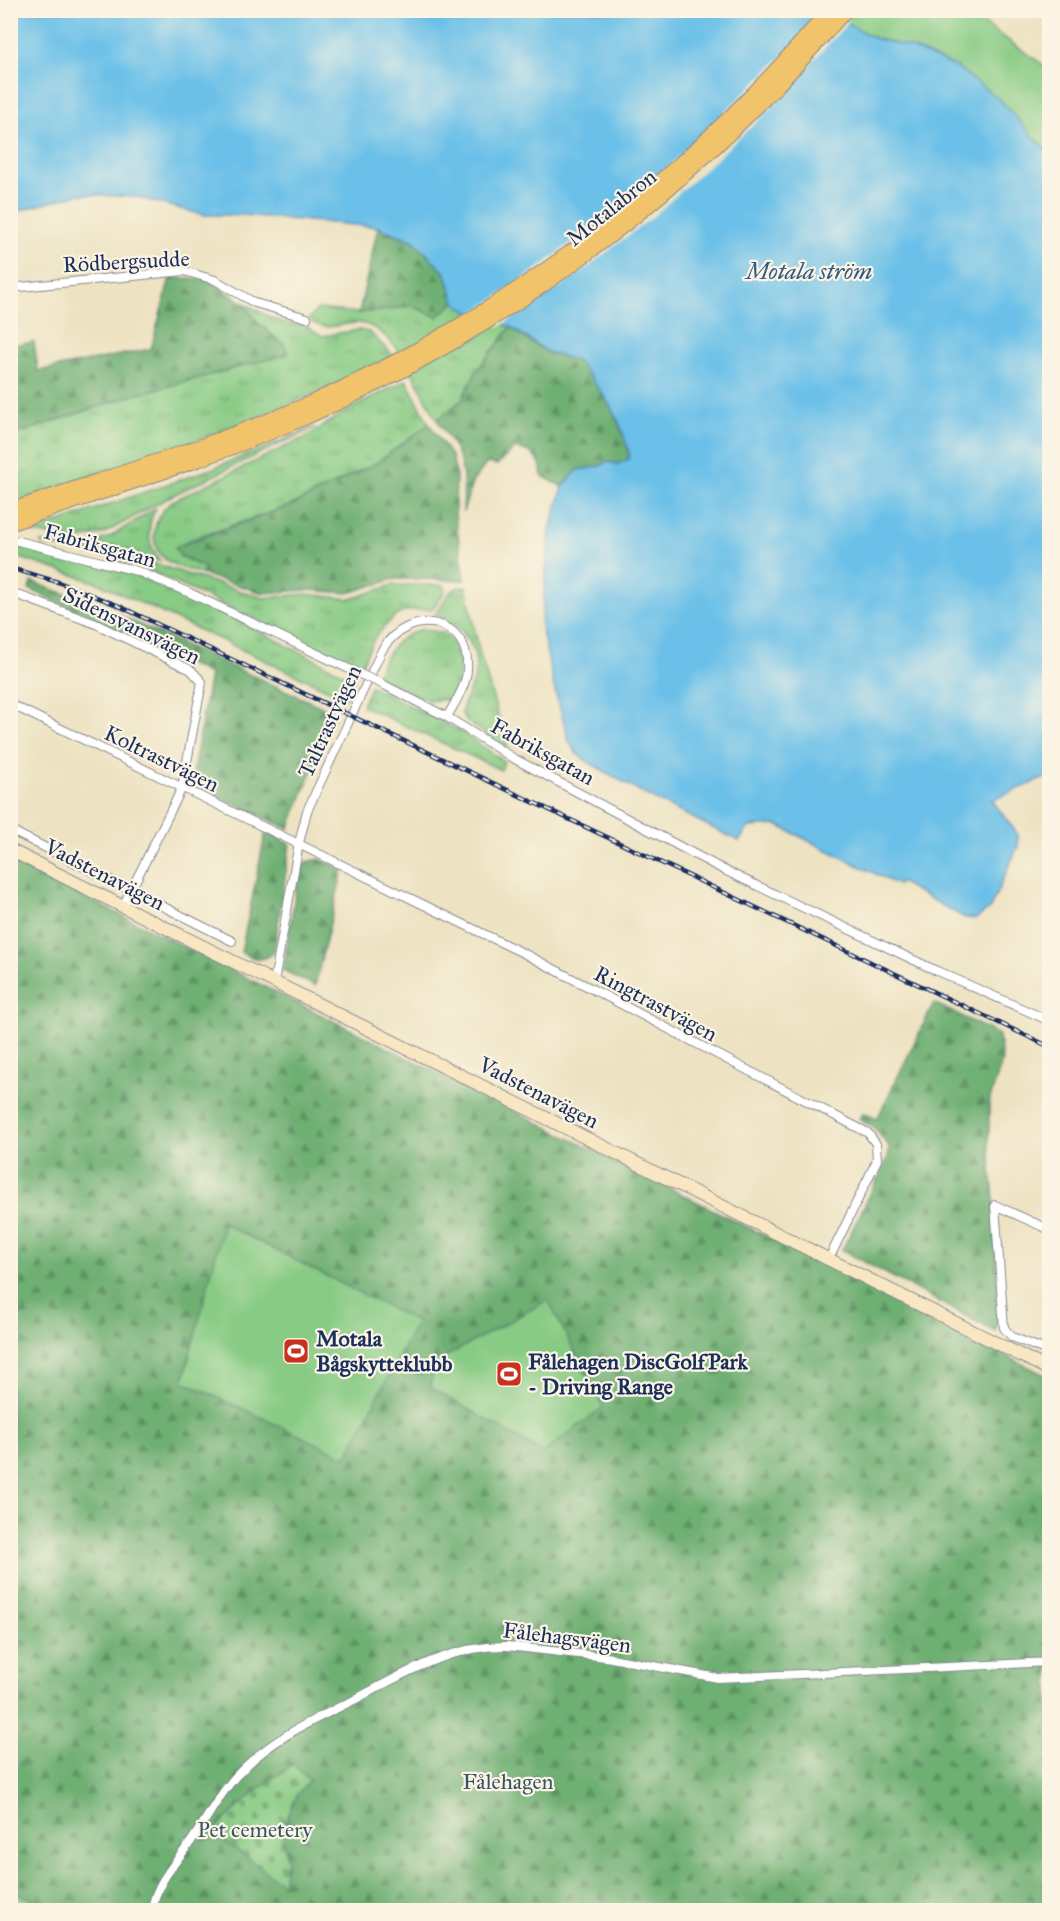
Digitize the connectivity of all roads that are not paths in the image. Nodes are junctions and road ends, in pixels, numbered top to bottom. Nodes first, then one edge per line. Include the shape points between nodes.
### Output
1 (830, 10) edge
2 (845, 10) edge
3 (1043, 10) edge
4 (1050, 15) edge
5 (10, 288) edge
6 (307, 318) dead end
7 (364, 384) junction
8 (13, 518) edge
9 (10, 539) edge
10 (10, 591) edge
11 (10, 704) edge
12 (447, 717) junction
13 (182, 788) junction
14 (10, 830) edge
15 (298, 843) junction
16 (10, 850) edge
17 (131, 890) junction
18 (123, 906) junction
19 (232, 941) dead end
20 (274, 982) junction
21 (1050, 1021) edge
22 (1050, 1230) edge
23 (828, 1261) junction
24 (1050, 1352) edge
25 (1050, 1370) edge
26 (1050, 1662) edge
27 (152, 1911) edge

1 - 7 highway, Motalabron via 721,128 607,226 540,275
2 - 7 highway, Motalabron via 729,136 614,234 497,316
3 - 4 street
5 - 6 street, Rödbergsudde via 184,272 215,280 255,303
7 - 8 highway via 247,441
9 - 12 street, Fabriksgatan, bridge via 137,571
10 - 13 street, Sidensvansvägen via 96,624 197,674 203,687
11 - 13 street, Koltrastvägen
12 - 15 street, Taltrastvägen via 466,677 467,661 461,642 436,623 404,627 382,650 313,795
12 - 21 street, Fabriksgatan via 513,758 726,871
13 - 15 street, Koltrastvägen
13 - 17 street, Sidensvansvägen
14 - 17 street, Vadstenavägen
15 - 20 street, Taltrastvägen
15 - 23 street, Ringtrastvägen via 525,954 868,1133 876,1144 877,1160
16 - 18 main road, Vadstenavägen
17 - 18 street, Sidensvansvägen
17 - 19 street, Vadstenavägen
18 - 20 main road, Vadstenavägen
20 - 23 main road, Vadstenavägen
22 - 24 street via 995,1205 1004,1328 1012,1337
23 - 25 main road, Vadstenavägen
26 - 27 street, Fålehagsvägen via 718,1678 606,1657 507,1646 443,1656 298,1728 256,1757 222,1794 171,1868

